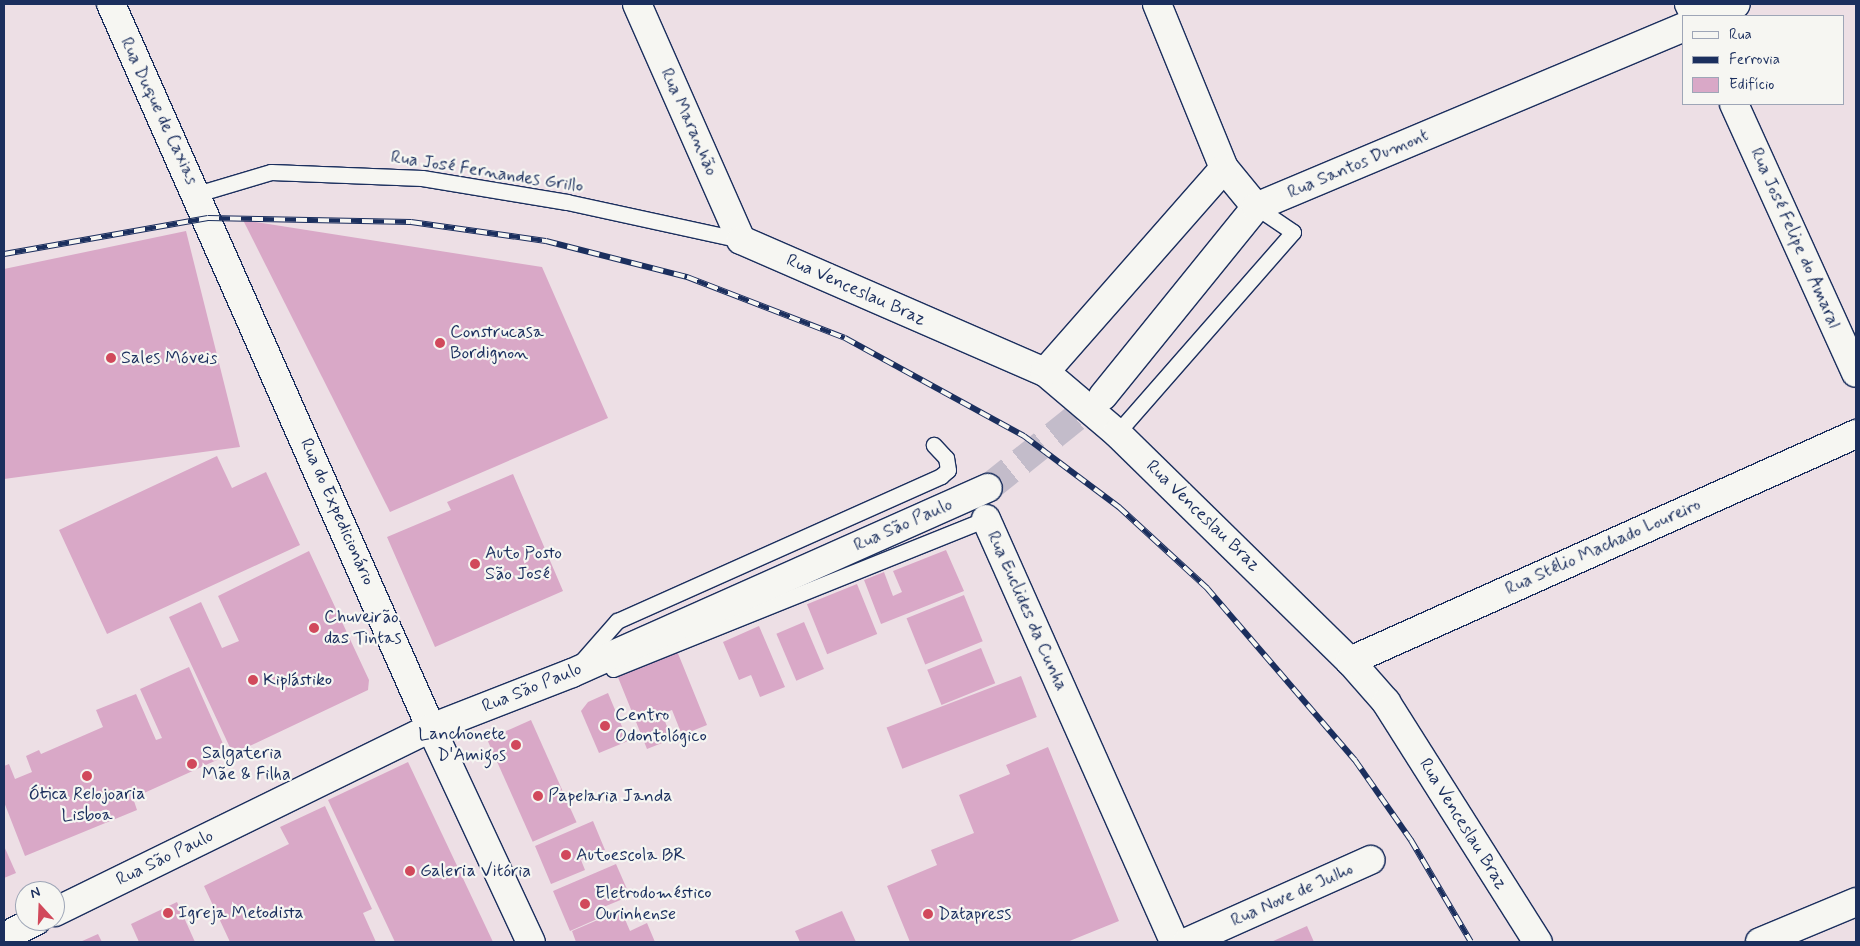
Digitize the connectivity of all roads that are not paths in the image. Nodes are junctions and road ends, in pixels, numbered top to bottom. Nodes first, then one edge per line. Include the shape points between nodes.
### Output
1 (111, 4) edge
2 (1157, 4) edge
3 (1736, 4) edge
4 (646, 7) edge
5 (1710, 15) edge
6 (1682, 28) edge
7 (1734, 105) edge
8 (1224, 168) junction
9 (203, 206) junction
10 (1256, 207) junction
11 (742, 240) junction
12 (1045, 372) junction
13 (1856, 373) edge
14 (1103, 396) tunnel mouth
15 (1117, 432) junction
16 (1856, 434) edge
17 (934, 445) dead end
18 (988, 488) tunnel mouth
19 (986, 519) joint
20 (1350, 661) junction
21 (572, 673) junction
22 (431, 728) junction
23 (1370, 860) dead end
24 (1856, 902) edge
25 (65, 907) edge
26 (16, 931) edge
27 (4, 937) edge
28 (531, 942) edge
29 (1174, 942) edge
30 (1187, 942) edge
31 (1538, 942) edge
32 (1760, 942) edge

1 - 9 street, Rua Duque de Caxias
2 - 8 street
3 - 5 street
4 - 11 street, Rua Maranhão
6 - 10 street, Rua Santos Dumont
7 - 13 street, Rua José Felipe do Amaral
8 - 10 street
8 - 12 street
9 - 11 lane, Rua José Fernandes Grillo via 271,172 422,178 567,202
9 - 22 street, Rua do Expedicionário
10 - 14 street, Rua Santos Dumont
10 - 15 lane via 1293,232
11 - 12 street, Rua Venceslau Braz
12 - 15 street, Rua Venceslau Braz
15 - 20 street, Rua Venceslau Braz
16 - 20 street, Rua Stélio Machado Loureiro
17 - 21 lane via 946,458 948,470 941,476 617,621
18 - 21 street, Rua São Paulo
19 - 21 lane, Rua Euclides da Cunha via 609,671
19 - 29 street, Rua Euclides da Cunha
20 - 31 street, Rua Venceslau Braz via 1386,702
21 - 22 street, Rua São Paulo
22 - 25 street, Rua São Paulo
22 - 28 street, Rua do Expedicionário
23 - 30 street, Rua Nove de Julho
24 - 32 street
26 - 27 street

